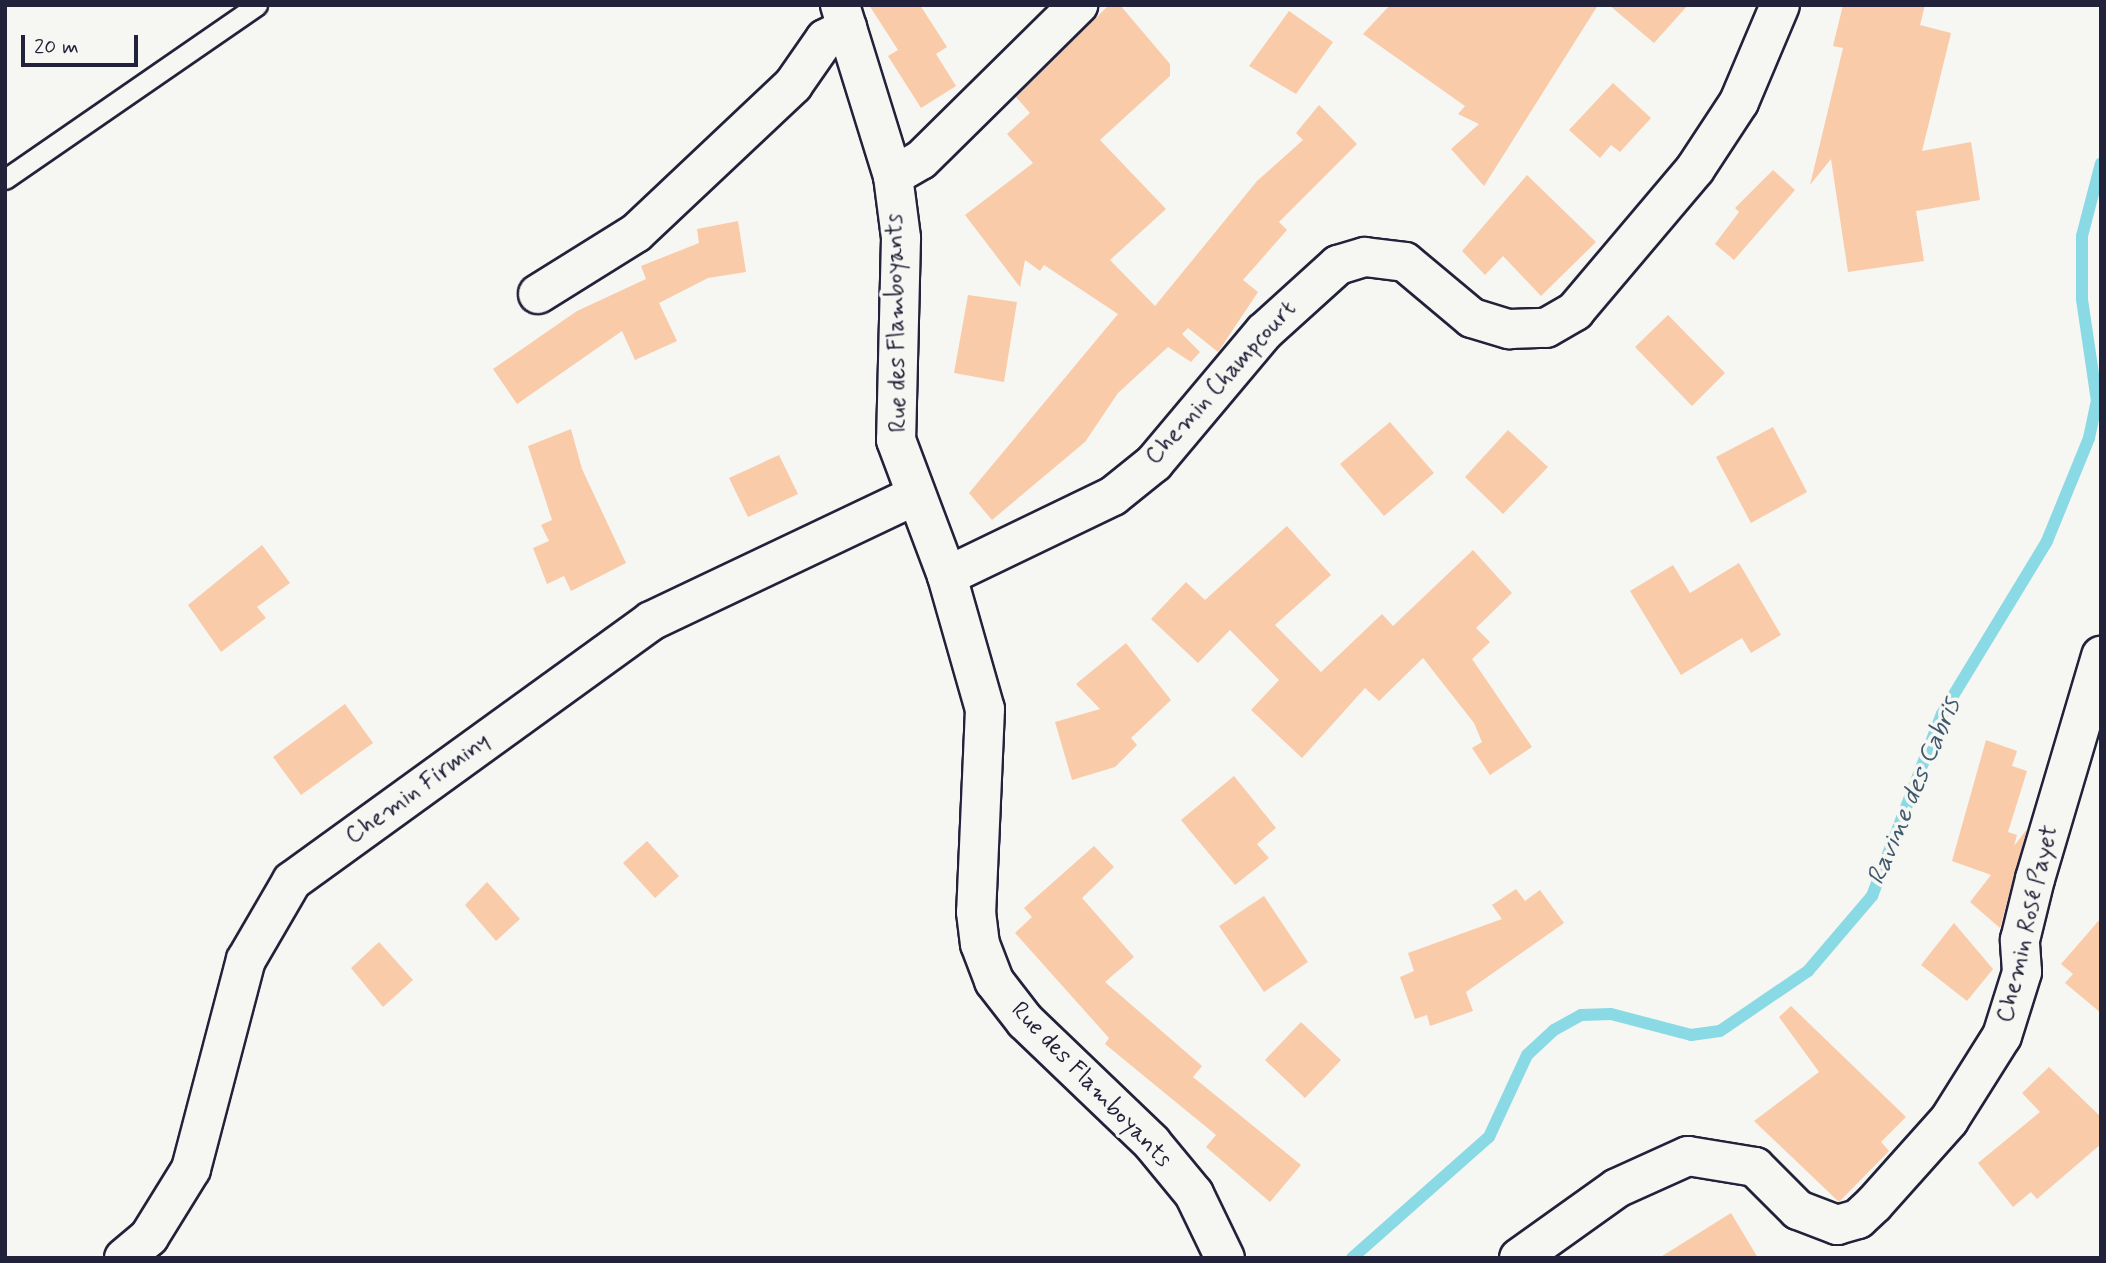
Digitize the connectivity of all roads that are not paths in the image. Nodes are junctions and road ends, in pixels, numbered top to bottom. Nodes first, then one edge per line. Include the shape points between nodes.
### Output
1 (257, 5) edge
2 (1078, 5) edge
3 (1780, 5) edge
4 (844, 17) edge
5 (893, 176) junction
6 (5, 179) edge
7 (538, 294) dead end
8 (912, 497) junction
9 (947, 576) junction
10 (2101, 656) edge
11 (124, 1258) edge
12 (1225, 1258) edge
13 (1519, 1258) edge

1 - 6 lane
2 - 5 street via 921,160
3 - 9 street, Chemin Champcourt via 1739,102 1695,169 1574,312 1546,328 1509,329 1472,318 1405,262 1364,257 1338,265 1264,332 1154,463 1113,496
4 - 5 street, Rue des Flamboyants
4 - 7 street via 793,85 636,233
5 - 8 street, Rue des Flamboyants via 901,238 896,440
8 - 9 street, Rue des Flamboyants
8 - 11 street, Chemin Firminy via 651,621 292,881 246,960 191,1170 149,1237
9 - 12 street, Rue des Flamboyants via 985,709 975,912 994,981 1025,1021 1152,1143 1194,1194
10 - 13 street, Chemin Rosé Payet via 2035,879 2020,940 2022,972 2002,1036 1949,1120 1874,1204 1858,1219 1837,1225 1798,1209 1755,1167 1688,1156 1616,1188

